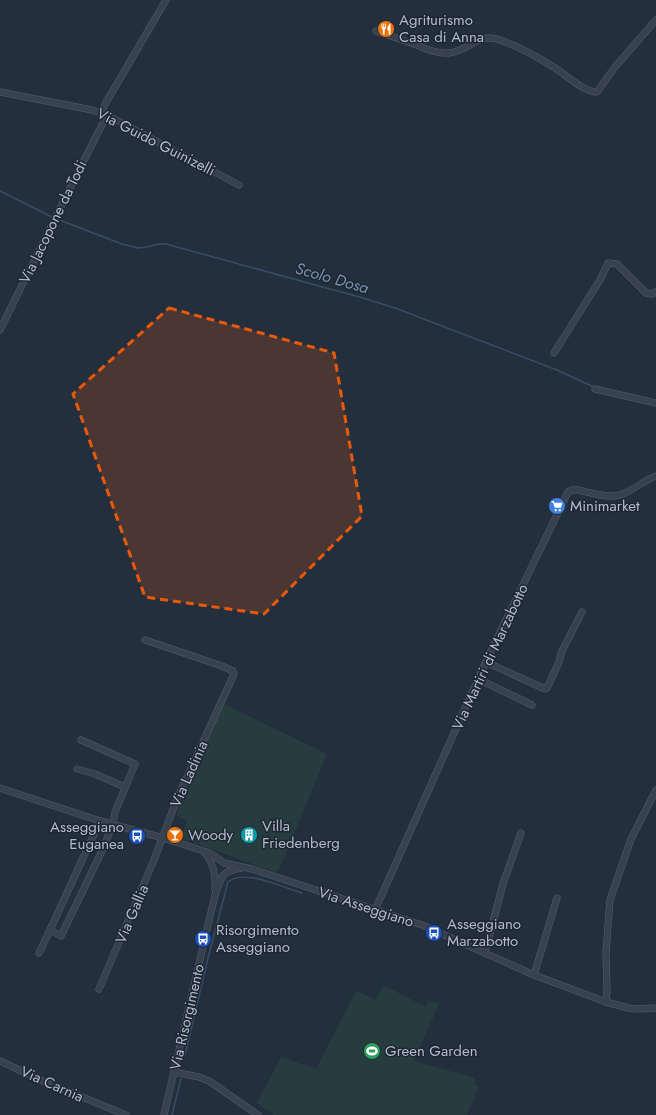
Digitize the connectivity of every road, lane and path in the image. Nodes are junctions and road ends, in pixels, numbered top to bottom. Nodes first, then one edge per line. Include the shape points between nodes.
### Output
1 (166, 0) edge
2 (656, 20) edge
3 (376, 31) dead end
4 (0, 92) edge
5 (105, 114) junction
6 (239, 185) dead end
7 (656, 292) edge
8 (2, 323) edge
9 (0, 330) edge
10 (554, 353) dead end
11 (595, 389) dead end
12 (656, 403) edge
13 (656, 476) edge
14 (582, 612) dead end
15 (145, 640) dead end
16 (486, 662) junction
17 (478, 679) junction
18 (532, 706) dead end
19 (81, 740) dead end
20 (76, 768) dead end
21 (125, 787) junction
22 (0, 788) edge
23 (656, 790) edge
24 (100, 821) junction
25 (113, 824) junction
26 (521, 834) dead end
27 (163, 838) junction
28 (204, 852) junction
29 (223, 863) junction
30 (244, 867) junction
31 (215, 871) junction
32 (225, 873) junction
33 (215, 895) junction
34 (557, 898) dead end
35 (376, 910) junction
36 (50, 930) junction
37 (485, 952) junction
38 (39, 953) dead end
39 (534, 975) junction
40 (99, 989) dead end
41 (606, 1002) junction
42 (656, 1008) edge
43 (0, 1061) edge
44 (174, 1072) junction
45 (126, 1115) edge
46 (164, 1115) edge
47 (258, 1115) edge

1 - 5 street, Via Jacopone da Todi via 104,106
2 - 3 street via 597,92 578,84 553,66 520,48 493,38 484,38 456,52 440,53
4 - 5 street, Via Guido Guinizelli
5 - 6 street, Via Guido Guinizelli
5 - 8 street, Via Jacopone da Todi
7 - 10 street via 646,292 617,264 608,263
8 - 9 street, Via Jacopone da Todi
11 - 12 street
13 - 16 street, Via Martiri di Marzabotto via 617,496 578,490 568,492
14 - 16 street via 547,688
15 - 27 street, Via Ladinia via 233,671 234,674 177,799
16 - 17 street, Via Martiri di Marzabotto
17 - 18 street
17 - 35 street, Via Martiri di Marzabotto
19 - 21 street via 135,764
20 - 21 street
21 - 25 street
22 - 24 street, Via Asseggiano
23 - 41 street via 632,839 612,891 606,952
24 - 25 street, Via Asseggiano
24 - 36 street
25 - 27 street, Via Asseggiano
25 - 36 street via 61,936
26 - 37 street via 503,884
27 - 28 street, Via Asseggiano
27 - 40 street, Via Gallia
28 - 29 street, Via Asseggiano
28 - 31 street
29 - 30 street, Via Asseggiano
29 - 31 street via 216,864
29 - 32 street via 227,867
30 - 32 street
30 - 35 street, Via Asseggiano
31 - 32 street via 219,874
31 - 33 street, Via Risorgimento
32 - 33 street, Via Risorgimento
33 - 44 street, Via Risorgimento
34 - 39 street
35 - 37 street, Via Asseggiano via 431,928
36 - 38 street
37 - 39 street, Via Asseggiano
39 - 41 street, Via Asseggiano
41 - 42 street, Via Asseggiano via 636,1009
43 - 45 street, Via Carnia
44 - 46 street, Via Risorgimento
44 - 47 street via 204,1079

